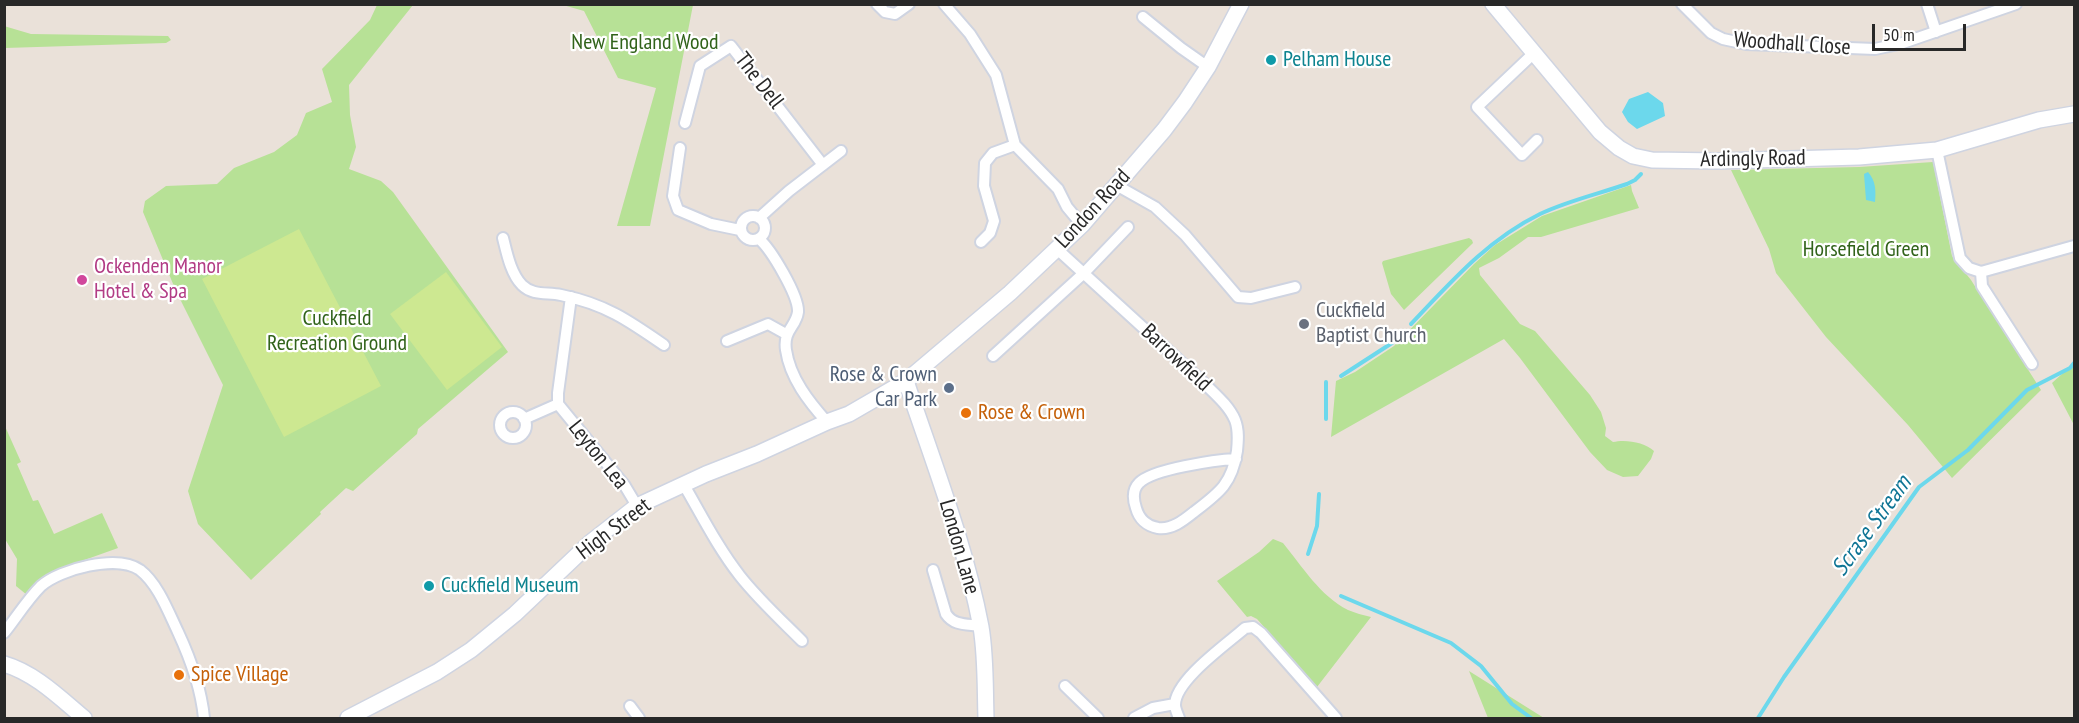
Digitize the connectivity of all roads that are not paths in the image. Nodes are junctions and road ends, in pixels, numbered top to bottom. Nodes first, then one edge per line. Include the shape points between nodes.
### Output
1 (877, 4) edge
2 (909, 4) edge
3 (944, 4) edge
4 (1241, 4) edge
5 (1682, 4) edge
6 (1927, 4) edge
7 (2016, 4) edge
8 (1498, 6) edge
9 (1143, 17) dead end
10 (1936, 32) junction
11 (1534, 53) junction
12 (1208, 67) junction
13 (2074, 114) edge
14 (685, 123) dead end
15 (1537, 140) dead end
16 (1015, 145) junction
17 (680, 148) dead end
18 (1937, 150) junction
19 (841, 151) dead end
20 (822, 165) junction
21 (1116, 185) junction
22 (759, 218) junction
23 (1082, 225) junction
24 (1128, 227) dead end
25 (740, 230) junction
26 (503, 238) dead end
27 (759, 239) junction
28 (981, 242) dead end
29 (2074, 246) edge
30 (1057, 249) junction
31 (1981, 272) junction
32 (1084, 273) junction
33 (1295, 287) dead end
34 (571, 297) junction
35 (786, 334) junction
36 (728, 341) dead end
37 (664, 345) dead end
38 (993, 356) dead end
39 (2032, 364) dead end
40 (906, 381) junction
41 (558, 404) junction
42 (524, 419) dead end
43 (827, 422) junction
44 (1236, 459) junction
45 (684, 485) junction
46 (638, 506) junction
47 (933, 570) dead end
48 (980, 626) junction
49 (4, 633) edge
50 (802, 640) dead end
51 (4, 664) edge
52 (1065, 686) dead end
53 (1175, 704) junction
54 (630, 706) dead end
55 (84, 718) edge
56 (204, 718) edge
57 (348, 718) edge
58 (639, 718) edge
59 (986, 718) edge
60 (1098, 718) edge
61 (1134, 718) edge
62 (1179, 718) edge
63 (1336, 718) edge

1 - 2 street via 885,12 895,14
3 - 16 street via 970,34 996,75
4 - 12 main road, London Road
5 - 10 street, Woodhall Close via 1711,33 1746,44 1875,49
6 - 10 street
7 - 10 street, Woodhall Close
8 - 11 main road, Ardingly Road
9 - 12 street
11 - 15 street via 1477,107 1522,155
11 - 18 main road, Ardingly Road via 1600,132 1634,156 1652,160 1718,160 1859,157
12 - 21 main road, London Road via 1164,130
13 - 18 main road, Ardingly Road via 2039,120
14 - 20 street, The Dell via 700,66 731,46
16 - 23 street via 1058,189
16 - 28 street via 993,153 985,163 984,186 994,221
17 - 25 street via 673,196 678,210 711,224
18 - 31 street via 1959,258 1969,268
19 - 20 street
20 - 22 street
21 - 23 main road, London Road
21 - 33 street via 1155,207 1185,235 1238,297 1251,298
22 - 25 street via 744,219
22 - 27 street via 765,228
23 - 30 main road, London Road
24 - 32 street
25 - 27 street via 747,240
26 - 34 street via 523,286 537,294
27 - 35 street via 778,263 796,302 798,312
29 - 31 street
30 - 32 street, Barrowfield
30 - 40 main road, London Road
31 - 39 street via 1982,286
32 - 38 street
32 - 44 street, Barrowfield via 1223,402 1238,429
34 - 37 street via 609,309
34 - 41 street, Leyton Lea
35 - 36 street via 768,324
35 - 43 street via 790,369 809,402
40 - 43 main road, High Street via 849,414
40 - 48 main road, London Lane via 956,526
41 - 42 street, Leyton Lea
41 - 46 street, Leyton Lea
43 - 45 main road, High Street
44 - 44 street, Barrowfield via 1218,494 1181,523 1168,528 1151,526 1137,512 1134,491 1144,479 1211,460
45 - 46 main road, High Street
45 - 50 street via 739,575
46 - 57 main road, High Street via 591,542 471,650
47 - 48 street via 950,620
48 - 59 main road, London Lane
49 - 56 street via 31,597 56,576 97,564 138,569 151,581 182,641 196,675
51 - 55 main road via 35,679
52 - 60 street
53 - 61 street via 1153,708
53 - 62 street
53 - 63 street via 1183,684 1199,667 1245,628 1253,627
54 - 58 street

